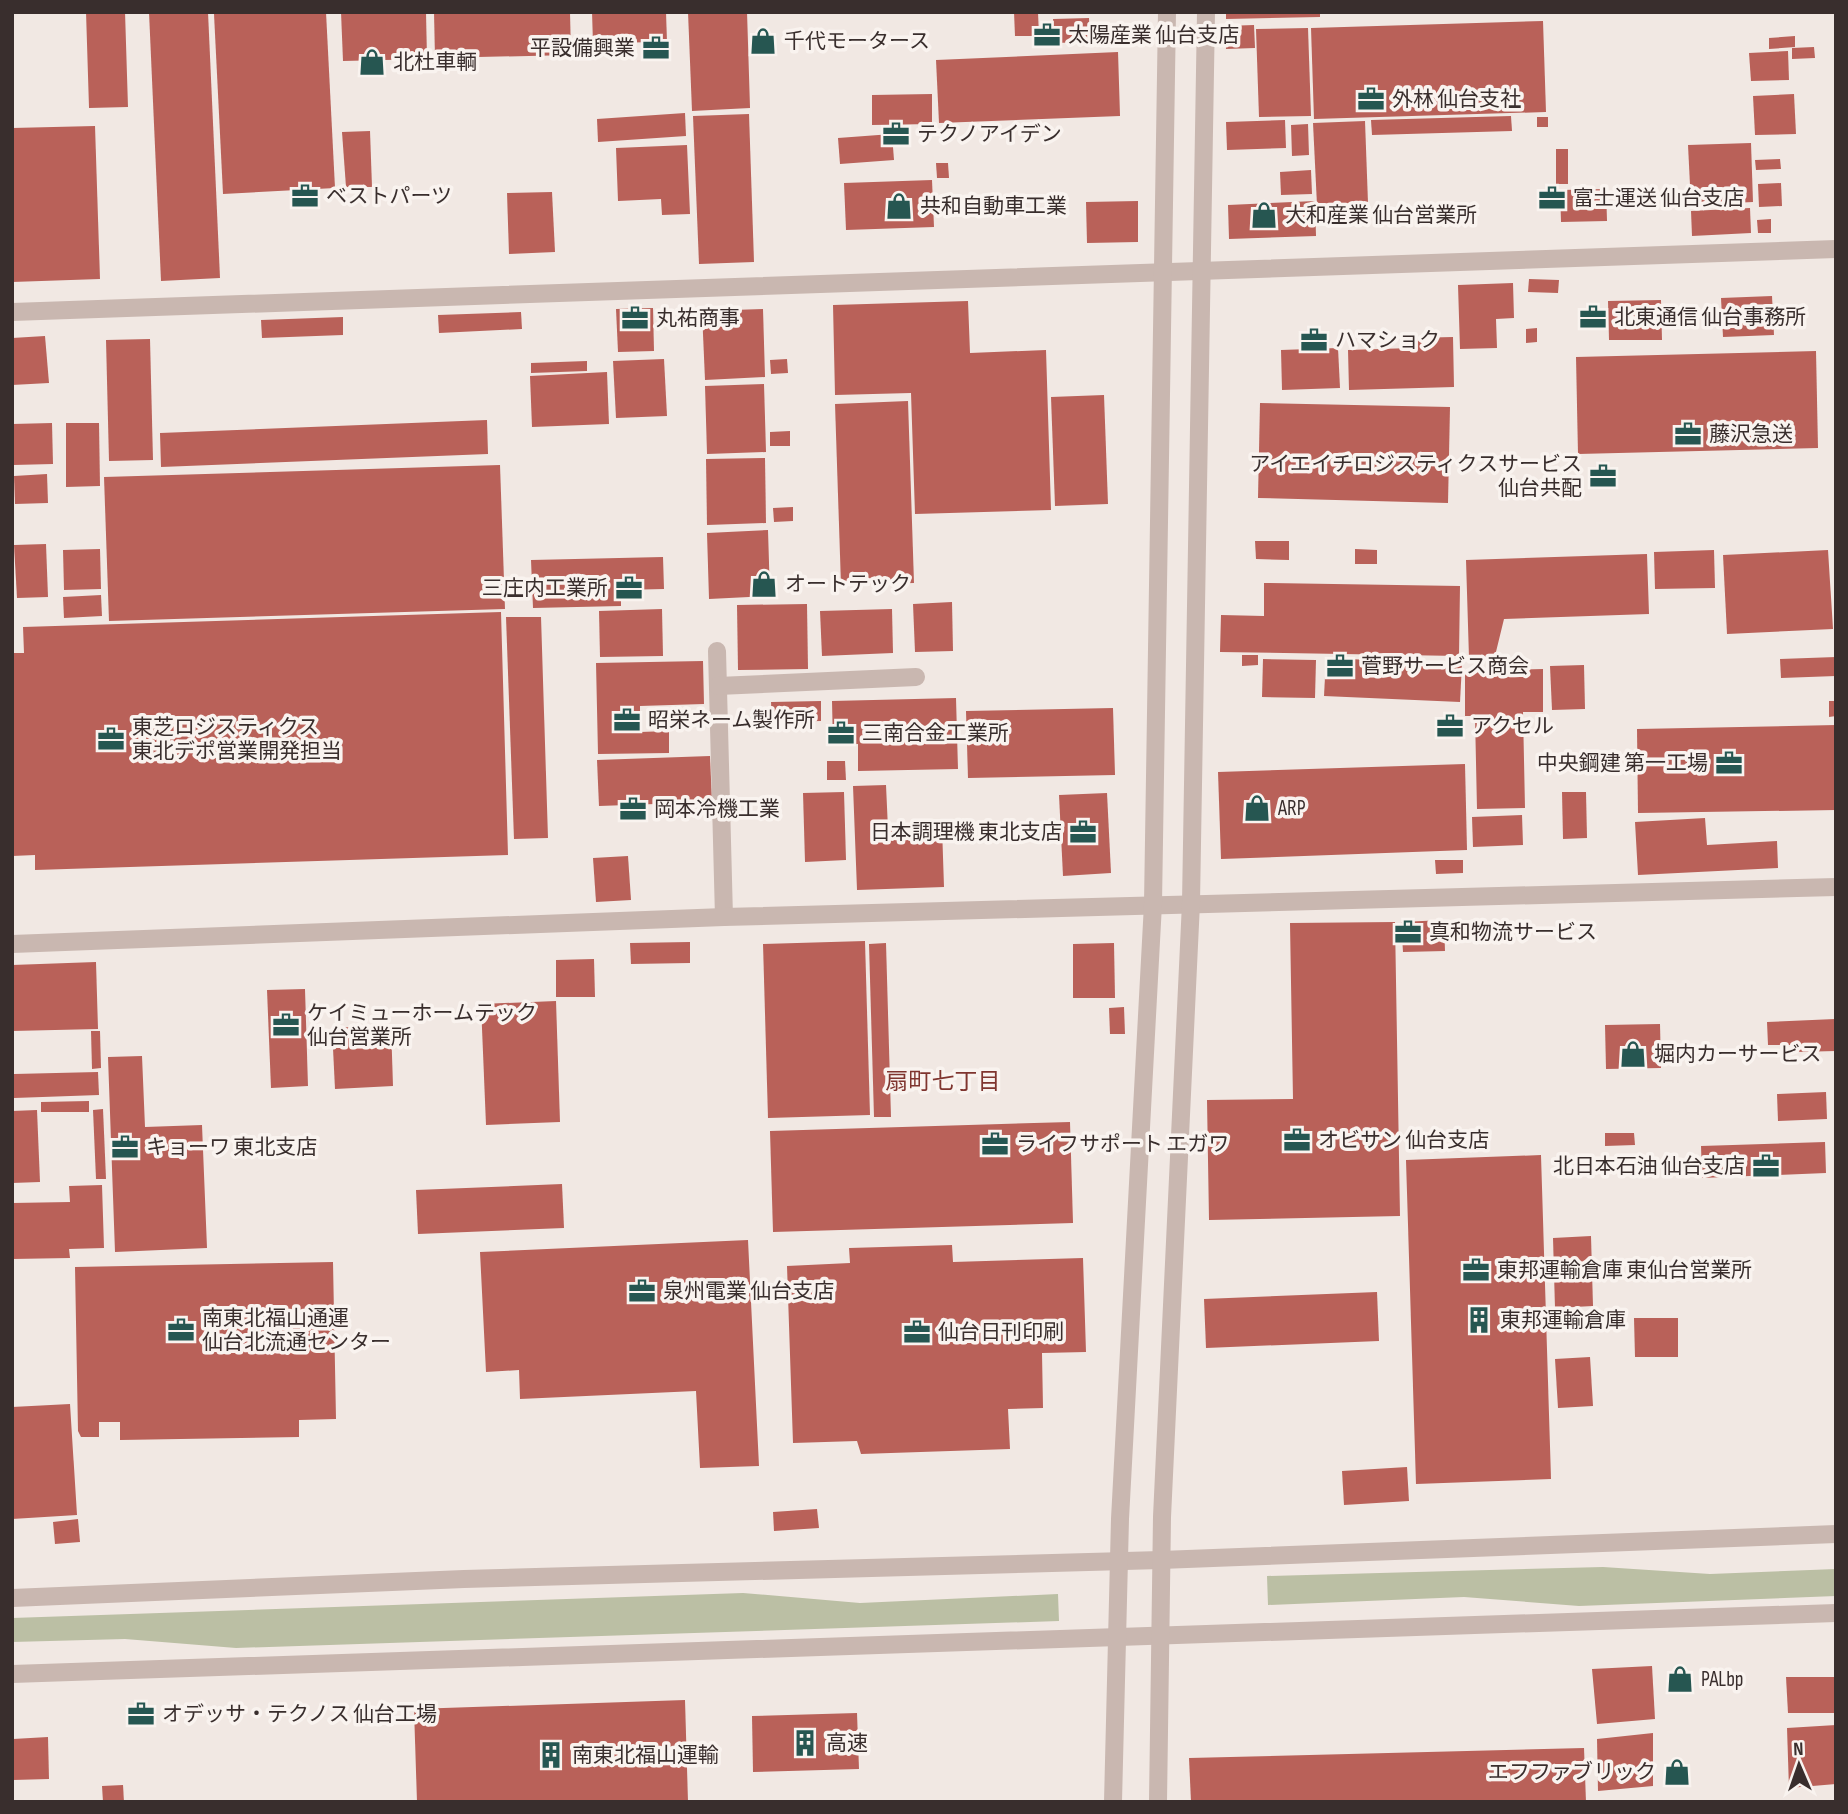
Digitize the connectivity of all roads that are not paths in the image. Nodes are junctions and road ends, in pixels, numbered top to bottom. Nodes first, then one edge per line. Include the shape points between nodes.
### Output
1 (1167, 12) edge
2 (1206, 12) edge
3 (1836, 249) edge
4 (1203, 271) junction
5 (1162, 272) junction
6 (12, 312) edge
7 (717, 651) dead end
8 (916, 677) dead end
9 (718, 686) junction
10 (1836, 887) edge
11 (1191, 903) junction
12 (1153, 904) junction
13 (724, 917) junction
14 (12, 944) edge
15 (1836, 1534) edge
16 (1161, 1560) junction
17 (1119, 1561) junction
18 (12, 1598) edge
19 (1836, 1613) edge
20 (1160, 1637) junction
21 (1118, 1638) junction
22 (12, 1674) edge
23 (1113, 1802) edge
24 (1158, 1802) edge

1 - 5 street
2 - 4 street
3 - 4 street
4 - 5 street
4 - 11 street
5 - 6 street
5 - 12 street
7 - 9 street
8 - 9 street
9 - 13 street
10 - 11 street
11 - 12 street
11 - 16 street
12 - 13 street
12 - 17 street
13 - 14 street
15 - 16 street
16 - 17 street
16 - 20 street
17 - 18 street via 464,1579
17 - 21 street
19 - 20 street
20 - 21 street
20 - 24 street
21 - 22 street
21 - 23 street

